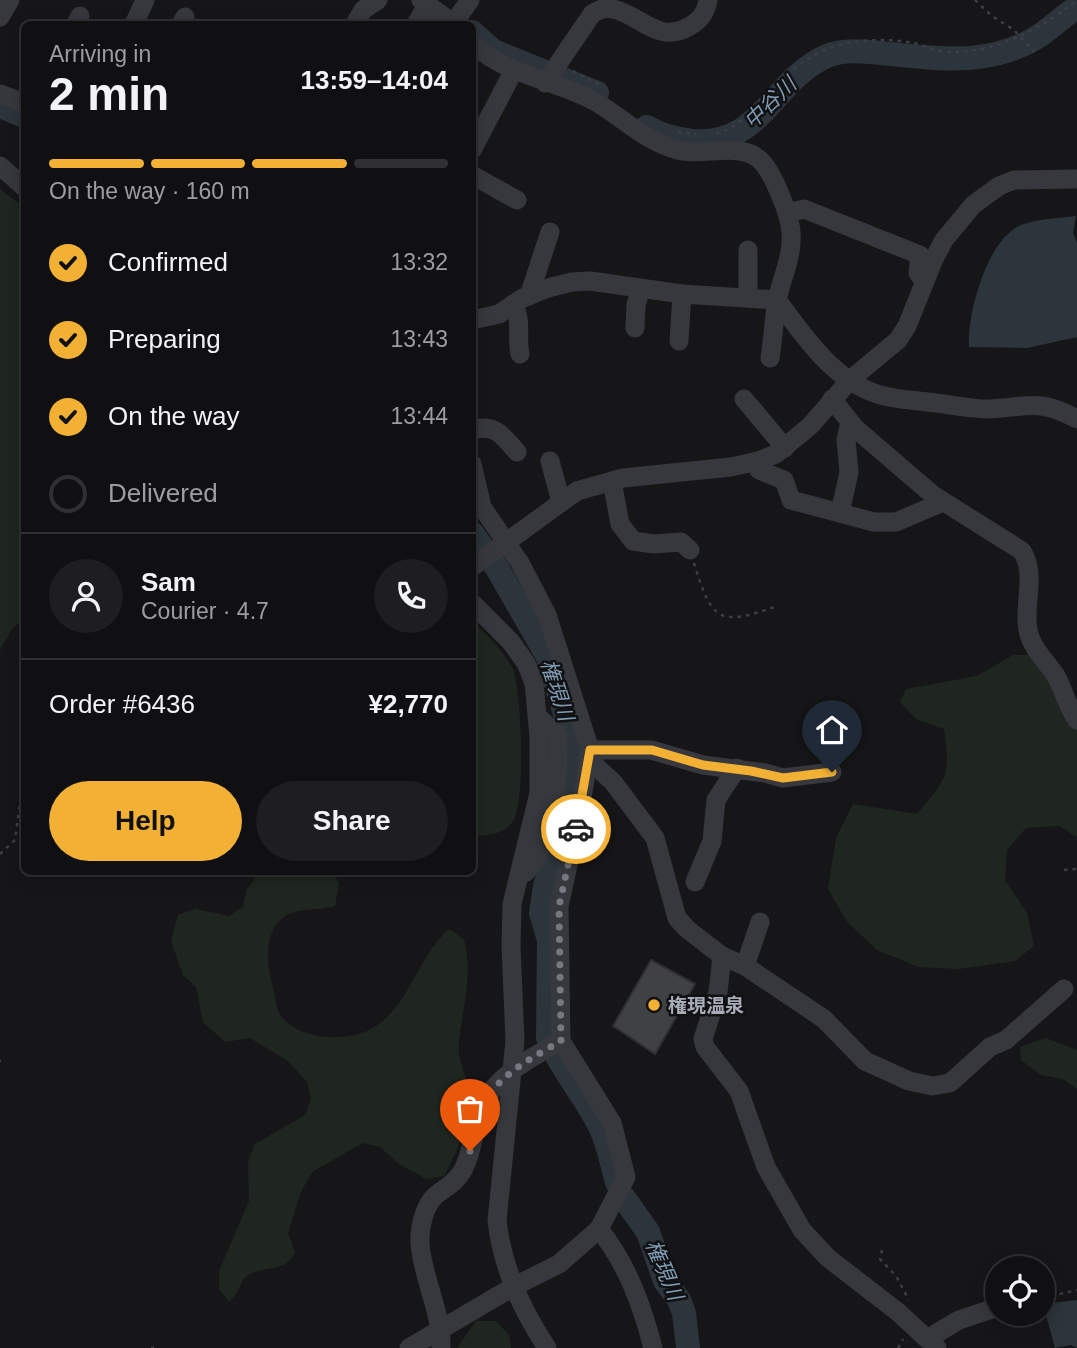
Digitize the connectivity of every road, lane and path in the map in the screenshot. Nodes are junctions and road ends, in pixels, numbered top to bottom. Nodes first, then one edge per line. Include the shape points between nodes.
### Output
1 (10, 0) edge
2 (145, 0) edge
3 (378, 0) edge
4 (470, 0) edge
5 (708, 0) edge
6 (975, 0) edge
7 (1077, 1) edge
8 (424, 2) edge
9 (0, 17) edge
10 (135, 21) edge
11 (357, 21) edge
12 (417, 21) edge
13 (450, 21) edge
14 (456, 21) edge
15 (1021, 38) junction
16 (480, 44) edge
17 (1034, 52) dead end
18 (513, 72) junction
19 (551, 73) junction
20 (609, 90) dead end
21 (0, 94) edge
22 (21, 102) edge
23 (677, 132) dead end
24 (697, 134) dead end
25 (711, 134) dead end
26 (476, 142) edge
27 (0, 166) edge
28 (476, 177) edge
29 (1077, 179) edge
30 (21, 184) edge
31 (517, 200) dead end
32 (788, 213) junction
33 (550, 232) dead end
34 (748, 250) dead end
35 (925, 282) junction
36 (641, 288) junction
37 (682, 294) junction
38 (748, 298) junction
39 (521, 300) junction
40 (778, 300) junction
41 (476, 319) edge
42 (635, 328) dead end
43 (680, 341) dead end
44 (520, 354) dead end
45 (770, 358) dead end
46 (850, 380) junction
47 (744, 399) dead end
48 (832, 399) junction
49 (1077, 419) edge
50 (850, 422) junction
51 (476, 430) edge
52 (517, 445) dead end
53 (785, 448) junction
54 (550, 461) dead end
55 (754, 462) junction
56 (476, 481) edge
57 (612, 481) junction
58 (561, 502) junction
59 (943, 502) junction
60 (840, 513) junction
61 (502, 545) junction
62 (690, 550) joint
63 (476, 564) edge
64 (776, 606) dead end
65 (476, 607) edge
66 (538, 717) junction
67 (1077, 720) edge
68 (590, 755) junction
69 (737, 768) junction
70 (832, 772) dead end
71 (21, 799) edge
72 (565, 817) junction
73 (0, 854) edge
74 (1077, 869) edge
75 (1064, 870) dead end
76 (518, 877) junction
77 (695, 882) dead end
78 (760, 922) dead end
79 (722, 956) junction
80 (745, 966) junction
81 (1063, 989) dead end
82 (555, 1045) junction
83 (513, 1072) junction
84 (598, 1229) junction
85 (882, 1250) dead end
86 (513, 1287) junction
87 (1077, 1290) edge
88 (1055, 1295) edge
89 (909, 1301) dead end
90 (985, 1311) edge
91 (441, 1328) junction
92 (932, 1344) edge
93 (409, 1348) edge
94 (440, 1348) edge
95 (547, 1348) edge
96 (653, 1348) edge

1 - 9 street
2 - 10 street
3 - 11 street
4 - 14 street
5 - 19 street via 696,23 676,33 644,25 616,9 600,9
6 - 15 path
7 - 15 path
8 - 12 street
8 - 13 street
15 - 17 path
15 - 25 path via 959,51 896,42 852,42 828,48 776,85 736,126
16 - 18 street
18 - 19 street
18 - 26 street
19 - 20 path
19 - 32 street via 658,144 690,153 749,153 768,170
21 - 22 street
23 - 24 path
27 - 30 street
28 - 31 street
29 - 35 street via 1014,180 986,194 944,240
32 - 35 street via 804,209 920,255 918,273
32 - 40 street via 789,259
33 - 39 street
34 - 38 street
35 - 46 street via 898,340
36 - 37 street
36 - 39 street via 572,282
36 - 42 street
37 - 38 street
37 - 43 street
38 - 40 street
39 - 41 street via 499,314
39 - 44 street
40 - 45 street
40 - 46 street via 810,345
46 - 48 street
46 - 49 street via 891,397 988,409 1046,405
47 - 53 street
48 - 50 street
48 - 53 street
50 - 59 street
50 - 60 street via 846,440 849,472
51 - 52 street via 492,428
53 - 55 street
54 - 58 street
55 - 57 street
55 - 60 street via 759,470 784,480 791,500
56 - 61 street via 482,507
57 - 58 street via 577,491
57 - 62 street via 620,524 633,541 681,542
58 - 61 street
59 - 60 street via 896,522
59 - 67 street via 1016,545 1027,559 1027,629
61 - 63 street
61 - 68 street via 533,584 547,615
62 - 64 path via 705,599 716,613 731,618
65 - 66 street via 526,663
66 - 72 street via 558,734 557,784
66 - 76 street via 539,793
68 - 69 street via 652,750 703,765
68 - 72 street
68 - 79 street via 655,838 677,918
69 - 70 street via 783,778
69 - 77 street via 716,800 712,841
71 - 73 path via 15,840
72 - 76 street via 549,830 528,870
72 - 82 street
74 - 75 path
76 - 83 street via 512,904
78 - 80 street
79 - 80 street
79 - 92 street via 718,992 703,1039 705,1048 739,1091 778,1189 802,1230 828,1258
80 - 81 street via 824,1019 864,1061 932,1086 950,1083
82 - 83 street
82 - 84 street via 612,1123 626,1168 618,1197
83 - 86 street via 497,1221
83 - 91 street via 480,1110 463,1170 433,1197 422,1219 420,1244
84 - 86 street via 559,1264
84 - 96 street via 613,1247 642,1304
85 - 89 path via 880,1259 897,1276
86 - 91 street
86 - 95 street
87 - 88 path
90 - 92 street via 958,1320
91 - 93 street
91 - 94 street

